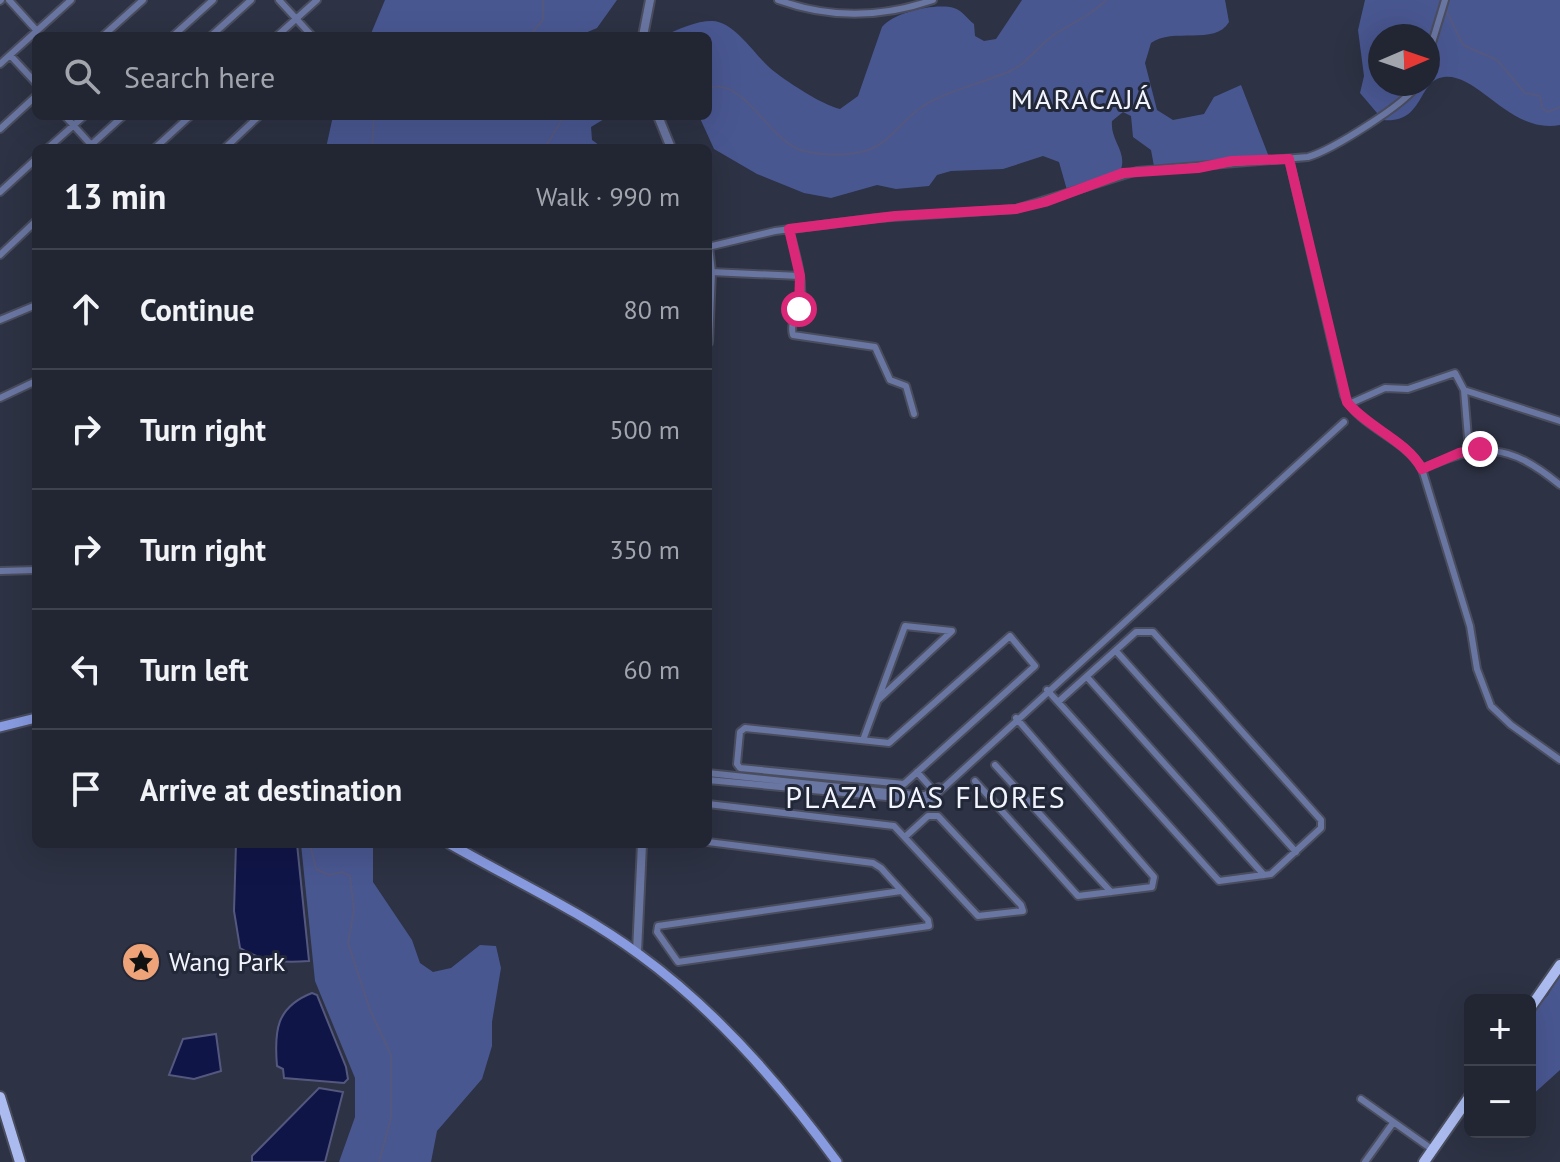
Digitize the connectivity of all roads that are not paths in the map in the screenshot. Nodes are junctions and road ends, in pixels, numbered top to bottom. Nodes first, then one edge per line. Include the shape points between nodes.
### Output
1 (9, 0) edge
2 (71, 0) edge
3 (143, 0) edge
4 (213, 0) edge
5 (251, 0) edge
6 (279, 0) edge
7 (317, 0) edge
8 (650, 0) edge
9 (778, 0) edge
10 (933, 0) edge
11 (1445, 0) edge
12 (296, 19) junction
13 (1438, 24) edge
14 (37, 31) joint
15 (107, 32) edge
16 (177, 32) edge
17 (215, 32) edge
18 (281, 32) edge
19 (308, 32) edge
20 (644, 32) edge
21 (32, 35) edge
22 (10, 55) junction
23 (0, 64) edge
24 (32, 79) edge
25 (1407, 96) edge
26 (32, 100) edge
27 (69, 120) edge
28 (79, 120) edge
29 (119, 120) edge
30 (186, 120) edge
31 (255, 120) edge
32 (660, 120) edge
33 (73, 125) junction
34 (0, 129) edge
35 (52, 144) edge
36 (90, 144) edge
37 (94, 144) edge
38 (159, 144) edge
39 (229, 144) edge
40 (669, 144) edge
41 (1289, 159) junction
42 (32, 163) edge
43 (0, 192) edge
44 (32, 225) edge
45 (789, 229) junction
46 (712, 246) edge
47 (0, 255) edge
48 (712, 272) edge
49 (800, 276) junction
50 (32, 307) edge
51 (0, 320) edge
52 (32, 383) edge
53 (1464, 390) junction
54 (0, 398) edge
55 (1349, 404) junction
56 (914, 414) dead end
57 (1560, 421) edge
58 (1344, 422) dead end
59 (1469, 450) junction
60 (1422, 469) junction
61 (1560, 485) edge
62 (32, 570) edge
63 (0, 571) edge
64 (1116, 651) junction
65 (1087, 677) junction
66 (1047, 690) junction
67 (878, 700) junction
68 (1058, 702) junction
69 (1016, 718) junction
70 (32, 719) edge
71 (0, 727) edge
72 (863, 740) junction
73 (1560, 760) edge
74 (995, 765) dead end
75 (917, 772) junction
76 (712, 773) edge
77 (712, 780) edge
78 (975, 781) dead end
79 (935, 792) junction
80 (712, 804) edge
81 (906, 836) junction
82 (712, 842) edge
83 (457, 848) edge
84 (642, 848) edge
85 (1296, 852) junction
86 (1264, 875) junction
87 (901, 891) junction
88 (1111, 892) junction
89 (637, 952) junction
90 (1560, 965) edge
91 (1536, 999) edge
92 (0, 1097) edge
93 (1361, 1099) dead end
94 (1464, 1105) edge
95 (1393, 1123) junction
96 (1433, 1150) junction
97 (20, 1162) edge
98 (837, 1162) edge
99 (1365, 1162) edge
100 (1424, 1162) edge

1 - 14 street
2 - 14 street
3 - 15 street
4 - 16 street
5 - 17 street
6 - 12 street
7 - 12 street
8 - 20 street
9 - 10 street via 815,11 859,14 904,10
11 - 13 street
12 - 18 street
12 - 19 street
21 - 22 street
22 - 23 street
22 - 24 street
25 - 41 street via 1331,148
26 - 34 street
27 - 33 street
28 - 33 street
29 - 37 street
30 - 38 street
31 - 39 street
32 - 40 street
33 - 35 street
33 - 36 street
41 - 45 street via 1123,173 1016,209
41 - 55 street
42 - 43 street
44 - 47 street
45 - 46 street
45 - 49 street
48 - 49 street
49 - 56 street via 801,302 791,326 793,335 875,347 890,380 906,386
50 - 51 street
52 - 54 street
53 - 55 street via 1452,373 1408,389 1385,388
53 - 57 street
53 - 59 street
55 - 60 street
58 - 66 street
59 - 60 street
59 - 61 street via 1511,456
60 - 73 street via 1491,706
62 - 63 street
64 - 65 street
64 - 85 street
64 - 85 street via 1141,630 1158,636 1321,820 1321,828
65 - 68 street
65 - 86 street
66 - 68 street
66 - 69 street
67 - 67 street via 905,626 952,631 952,635
67 - 72 street
68 - 86 street via 1219,881
69 - 79 street
69 - 88 street via 1154,877 1152,887
70 - 71 main road
72 - 75 street via 745,728 740,732 737,764 898,785
72 - 75 street via 889,743 1013,636 1035,666
74 - 88 street
75 - 79 street
76 - 79 street via 916,795
77 - 79 street via 918,802 929,801
78 - 88 street via 1078,896
80 - 81 street via 884,824
81 - 81 street via 978,916 1023,911 938,816 928,816
82 - 87 street via 869,861
83 - 89 main road
84 - 89 street
85 - 86 street
87 - 87 street via 929,926 680,963 656,930
89 - 98 main road via 726,1031
90 - 91 main road
92 - 97 main road
93 - 95 street
94 - 96 main road
95 - 96 street
95 - 99 street
96 - 100 main road

